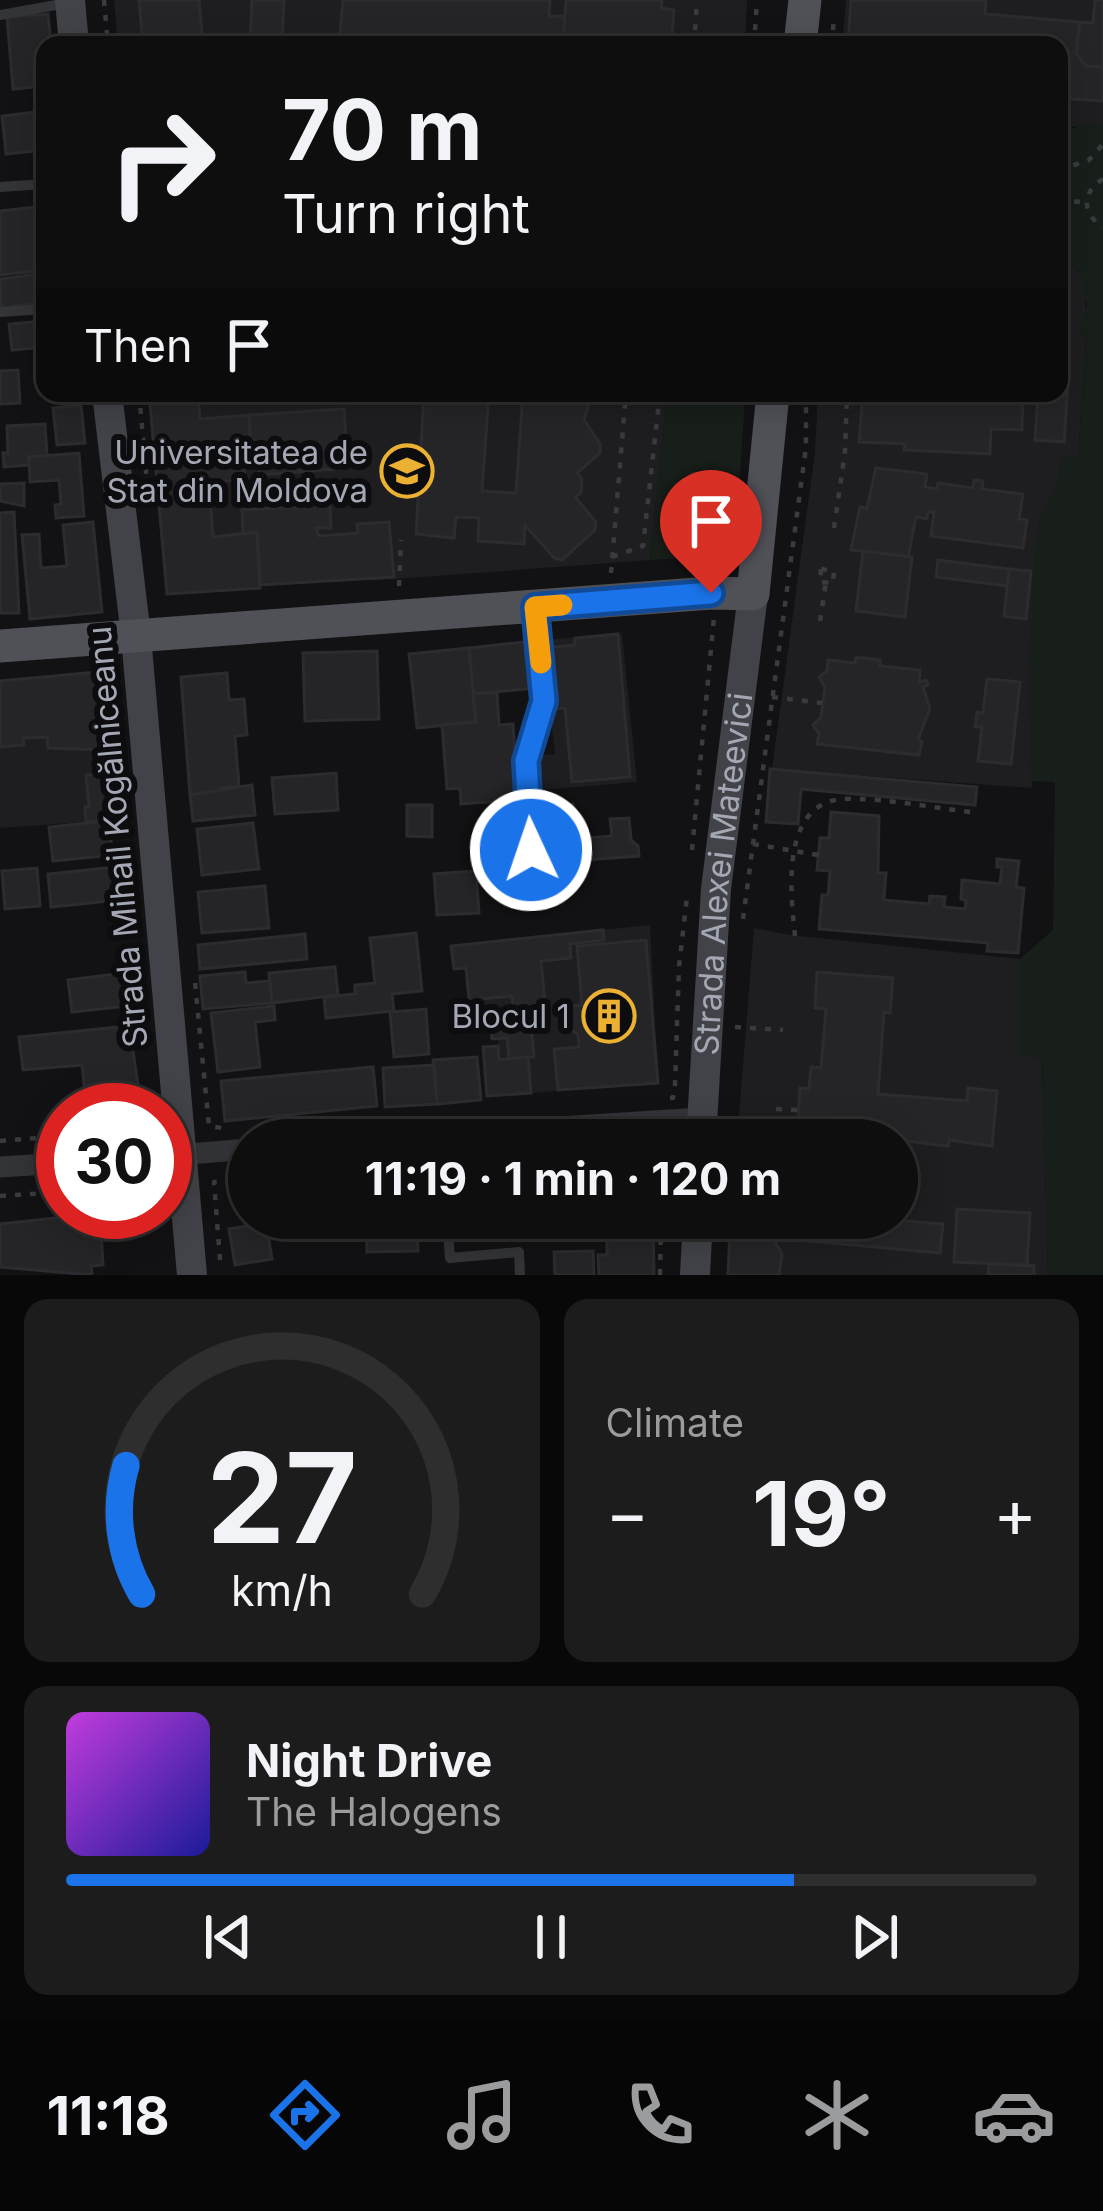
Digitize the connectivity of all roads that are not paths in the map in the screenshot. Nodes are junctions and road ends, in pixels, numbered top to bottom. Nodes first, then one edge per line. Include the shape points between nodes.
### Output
1 (805, 0) edge
2 (70, 2) edge
3 (0, 15) edge
4 (73, 36) edge
5 (801, 36) edge
6 (36, 185) edge
7 (0, 187) edge
8 (36, 310) edge
9 (0, 312) edge
10 (108, 402) edge
11 (772, 402) edge
12 (753, 594) junction
13 (535, 607) junction
14 (136, 637) junction
15 (0, 646) edge
16 (531, 850) dead end
17 (168, 1083) edge
18 (702, 1119) edge
19 (228, 1151) edge
20 (192, 1154) edge
21 (36, 1165) edge
22 (0, 1168) edge
23 (186, 1239) edge
24 (449, 1239) edge
25 (697, 1239) edge
26 (192, 1275) edge
27 (520, 1275) edge
28 (695, 1275) edge

1 - 5 main road
2 - 3 lane
2 - 4 main road
6 - 7 lane
8 - 9 lane
10 - 14 main road, Strada Mihail Kogălniceanu
11 - 12 main road, Strada Alexei Mateevici
12 - 13 main road
12 - 18 main road, Strada Alexei Mateevici via 716,889
13 - 14 main road
13 - 16 street via 544,701 526,761
14 - 15 main road
14 - 17 main road, Strada Mihail Kogălniceanu
19 - 20 street
21 - 22 street
23 - 26 main road, Strada Mihail Kogălniceanu
24 - 27 lane via 450,1258 519,1252
25 - 28 main road

